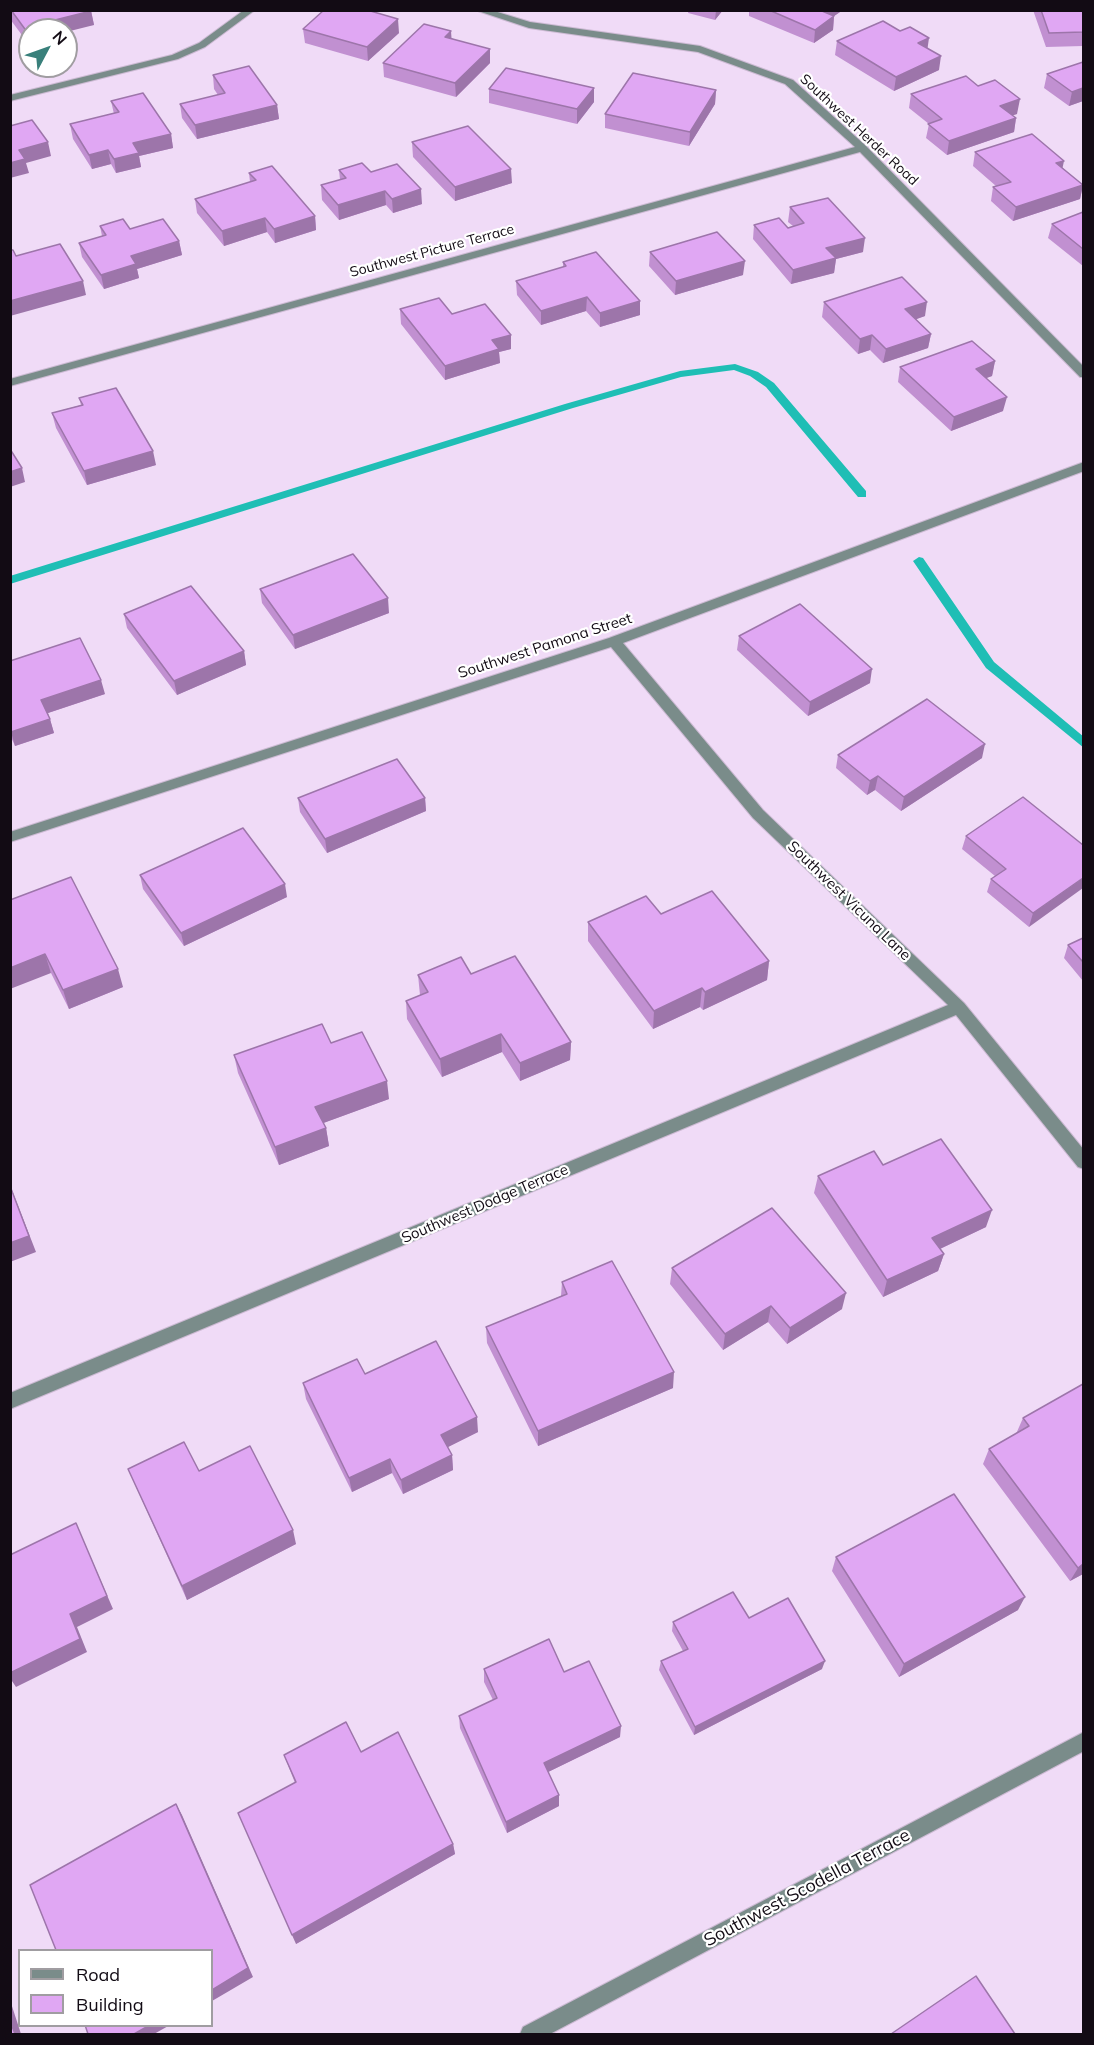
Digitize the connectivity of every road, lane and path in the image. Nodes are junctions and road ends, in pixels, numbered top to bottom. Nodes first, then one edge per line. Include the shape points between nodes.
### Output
1 (251, 10) edge
2 (479, 10) edge
3 (10, 98) edge
4 (862, 148) junction
5 (1083, 374) edge
6 (10, 383) edge
7 (1083, 466) edge
8 (614, 641) junction
9 (10, 837) edge
10 (959, 1007) junction
11 (1083, 1162) edge
12 (10, 1401) edge
13 (1083, 1741) edge
14 (530, 2034) edge

1 - 3 street via 202,45 175,57
2 - 4 street, Southwest Herder Road via 529,25 700,49 789,82
4 - 5 street, Southwest Herder Road
4 - 6 street, Southwest Picture Terrace
7 - 8 street, Southwest Pamona Street
8 - 9 street, Southwest Pamona Street
8 - 10 street, Southwest Vicuna Lane via 758,814
10 - 11 street, Southwest Vicuna Lane
10 - 12 street, Southwest Dodge Terrace
13 - 14 street, Southwest Scodella Terrace

